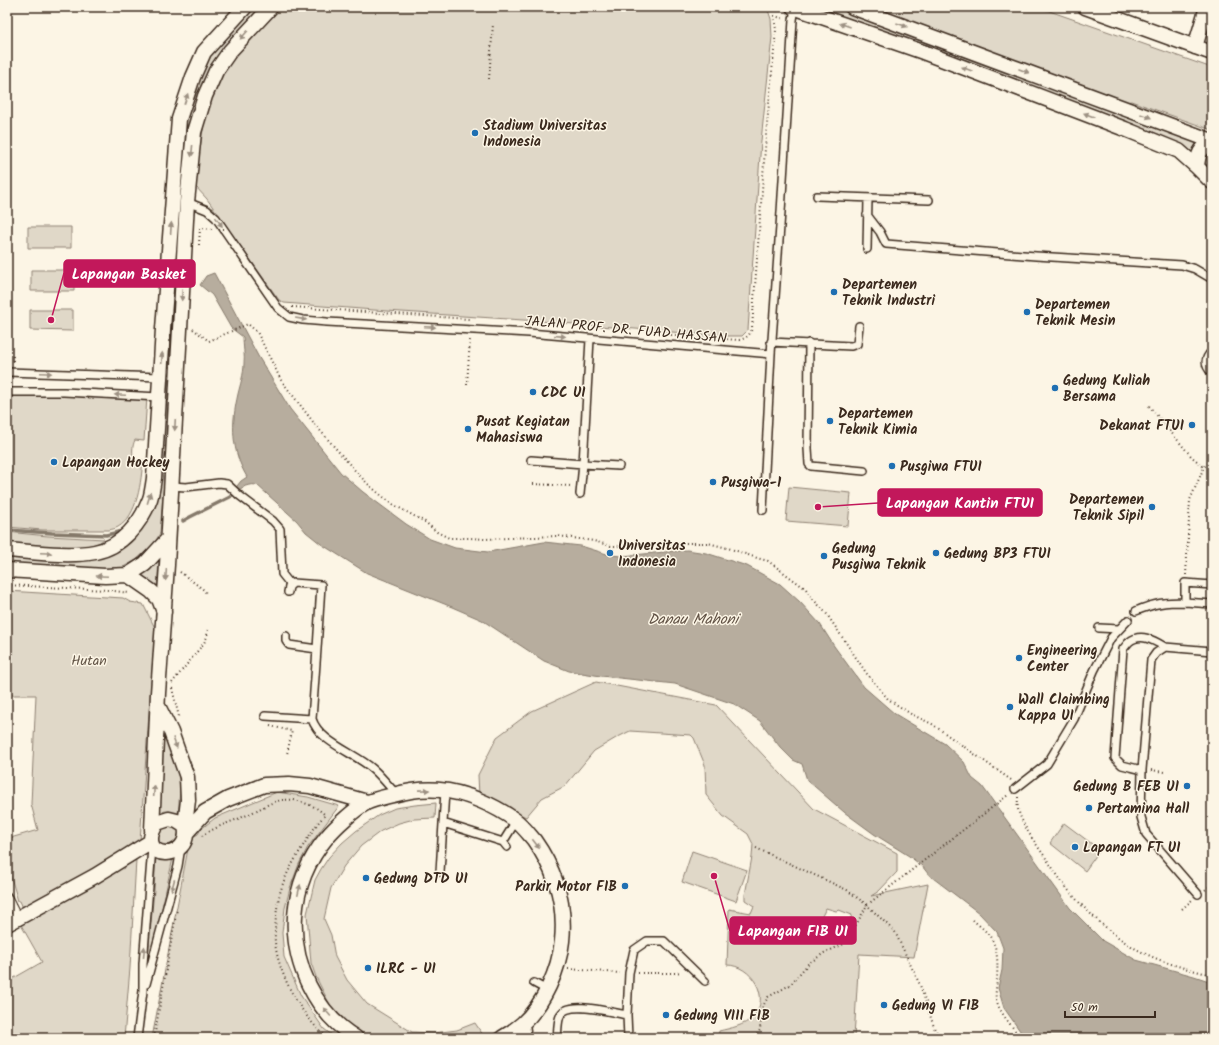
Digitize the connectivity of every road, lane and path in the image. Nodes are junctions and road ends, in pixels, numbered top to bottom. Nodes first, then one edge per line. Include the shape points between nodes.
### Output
1 (245, 7) edge
2 (271, 7) edge
3 (852, 7) edge
4 (1084, 7) edge
5 (1207, 7) edge
6 (794, 11) edge
7 (493, 24) dead end
8 (1195, 47) junction
9 (1212, 53) edge
10 (489, 80) dead end
11 (1212, 142) edge
12 (1197, 167) junction
13 (1212, 182) edge
14 (817, 196) dead end
15 (868, 198) junction
16 (929, 200) dead end
17 (187, 202) junction
18 (867, 215) junction
19 (219, 229) dead end
20 (226, 229) dead end
21 (867, 249) dead end
22 (1212, 279) edge
23 (288, 306) dead end
24 (181, 320) junction
25 (476, 320) dead end
26 (859, 326) dead end
27 (163, 328) junction
28 (471, 329) junction
29 (666, 334) dead end
30 (590, 339) junction
31 (771, 342) junction
32 (809, 343) junction
33 (1212, 351) edge
34 (771, 354) junction
35 (7, 372) edge
36 (1212, 373) edge
37 (161, 377) junction
38 (467, 385) dead end
39 (7, 392) edge
40 (159, 397) junction
41 (1148, 406) dead end
42 (531, 460) dead end
43 (1212, 460) edge
44 (583, 464) junction
45 (618, 466) dead end
46 (1204, 467) junction
47 (864, 471) dead end
48 (532, 484) dead end
49 (172, 486) junction
50 (581, 486) junction
51 (580, 494) dead end
52 (763, 510) dead end
53 (168, 539) junction
54 (7, 550) edge
55 (167, 565) junction
56 (7, 570) edge
57 (128, 575) junction
58 (1185, 582) junction
59 (290, 584) junction
60 (1212, 585) edge
61 (7, 586) edge
62 (288, 592) dead end
63 (134, 595) dead end
64 (207, 595) dead end
65 (1185, 602) junction
66 (1212, 604) edge
67 (1136, 611) dead end
68 (164, 612) junction
69 (1128, 620) dead end
70 (208, 628) dead end
71 (1099, 628) dead end
72 (1118, 629) junction
73 (286, 636) dead end
74 (1165, 647) junction
75 (317, 649) junction
76 (1212, 651) edge
77 (171, 676) dead end
78 (172, 684) junction
79 (158, 708) junction
80 (267, 716) joint
81 (312, 719) junction
82 (180, 720) dead end
83 (287, 754) dead end
84 (1142, 770) junction
85 (1164, 772) dead end
86 (1017, 788) junction
87 (445, 791) junction
88 (396, 794) junction
89 (367, 802) junction
90 (516, 821) junction
91 (443, 823) junction
92 (190, 832) junction
93 (152, 840) junction
94 (181, 847) junction
95 (756, 848) dead end
96 (440, 872) dead end
97 (1198, 894) dead end
98 (7, 896) edge
99 (867, 905) junction
100 (178, 907) dead end
101 (973, 920) dead end
102 (13, 921) edge
103 (1212, 975) edge
104 (705, 981) dead end
105 (534, 983) dead end
106 (547, 990) junction
107 (143, 991) junction
108 (627, 1015) junction
109 (522, 1024) junction
110 (137, 1038) edge
111 (154, 1038) edge
112 (328, 1038) edge
113 (356, 1038) edge
114 (502, 1038) edge
115 (524, 1038) edge
116 (558, 1038) edge
117 (628, 1038) edge
118 (755, 1038) edge
119 (942, 1038) edge
120 (1021, 1038) edge

27 -> 1 street via 179,119 204,52
2 -> 17 street via 230,51 210,83 194,132
3 -> 11 street
4 - 8 street
5 - 8 street
12 -> 6 street via 1179,151 1125,129 924,52
6 - 29 path via 774,16 776,30 768,100 750,334 739,340
6 - 31 lane
7 - 10 path
8 - 9 street
11 - 12 street via 1200,151
12 - 13 street
14 - 15 lane
15 - 16 lane
15 - 18 lane
17 -> 24 street
17 -> 28 lane, JALAN PROF. DR. FUAD HASSAN via 207,210 216,218 278,308 289,317 327,322
18 - 21 lane
18 - 22 lane via 886,244 1182,265
19 - 20 path, bridge
23 - 25 path
24 - 27 street via 171,319 170,329
24 -> 49 street
24 - 86 path via 208,341 248,324 257,332 281,380 317,427 359,475 394,505 449,538 558,536 611,546 708,543 768,561 806,589 888,699 953,738 1008,777
26 - 32 lane via 859,339 855,346
37 -> 27 street
28 -> 30 lane, JALAN PROF. DR. FUAD HASSAN
28 - 38 path
30 - 34 lane, JALAN PROF. DR. FUAD HASSAN
30 - 44 lane
31 - 32 lane
31 - 34 lane
32 - 47 lane via 809,464
33 - 36 lane via 1206,357 1206,364
34 - 52 lane
35 -> 37 lane
37 - 40 street
40 -> 39 lane
54 -> 40 street via 78,554 96,552 127,535 144,512 150,498 154,478
41 - 46 path via 1191,456
42 - 44 lane
43 - 46 path
44 - 45 lane
44 - 50 lane
46 - 58 path via 1190,500
48 - 50 path
49 - 53 street
49 - 59 lane via 227,484 274,521 280,529 282,574
50 - 51 lane
53 - 55 street
53 - 57 street via 145,564
55 - 64 path via 176,568
55 -> 68 street
57 -> 56 street
57 - 68 street via 159,599
58 - 60 lane
58 - 65 lane
59 - 62 lane
59 - 75 lane via 320,585
61 - 63 path via 107,590
65 - 66 lane
65 - 67 lane via 1163,602
68 - 79 street
69 - 72 lane
70 - 78 path via 204,643
71 - 72 lane
72 - 86 lane via 1094,671 1074,719 1047,764
73 - 75 lane via 289,645
74 - 76 lane
74 - 84 lane via 1151,660
74 - 84 lane via 1151,639 1140,638 1130,641 1123,649 1115,758 1122,765
75 - 81 lane
77 - 78 path
78 - 82 path
79 -> 92 street via 171,732 187,778
93 -> 79 street
80 - 81 lane
80 - 83 path via 271,727 292,731
81 - 88 lane via 323,736 373,769
84 - 85 path
84 - 97 lane via 1141,817 1146,834
86 - 99 path
86 - 103 path via 1017,808 1040,851 1066,888 1090,912 1119,938 1138,950 1158,960
88 -> 87 street via 414,790
87 - 90 street via 464,794 493,806
87 - 91 lane
88 - 89 street
89 - 92 street via 310,786 264,786 228,799 205,812
113 -> 89 street via 334,1021 310,987 298,954 294,926 301,884 309,864 333,830
90 - 91 lane via 505,845
90 -> 106 street via 544,854 555,876 561,900 564,926 561,951
91 - 96 lane
92 - 93 street via 177,821 169,819 156,823
92 - 94 street
92 - 112 path via 210,830 284,799 299,800 325,815 317,823 287,873 280,892 274,941 280,966 292,993 307,1018
93 - 94 street via 163,853
93 - 102 street via 95,876
107 -> 93 lane
94 -> 107 lane via 172,889
95 - 99 path via 847,890
98 - 102 lane
99 - 118 path via 844,944 808,964 790,985 768,997 762,1008 760,1030
99 - 119 path via 895,932 920,985 936,1030
100 - 111 path
101 - 120 path via 988,933 996,949 996,997 1006,1018
104 - 108 lane via 664,941 647,941 634,950 629,974
105 - 106 lane
106 - 109 street via 541,1003
107 - 110 lane
108 - 116 lane via 580,1007 566,1009 560,1016
108 - 117 lane
109 - 114 street
109 - 115 street

